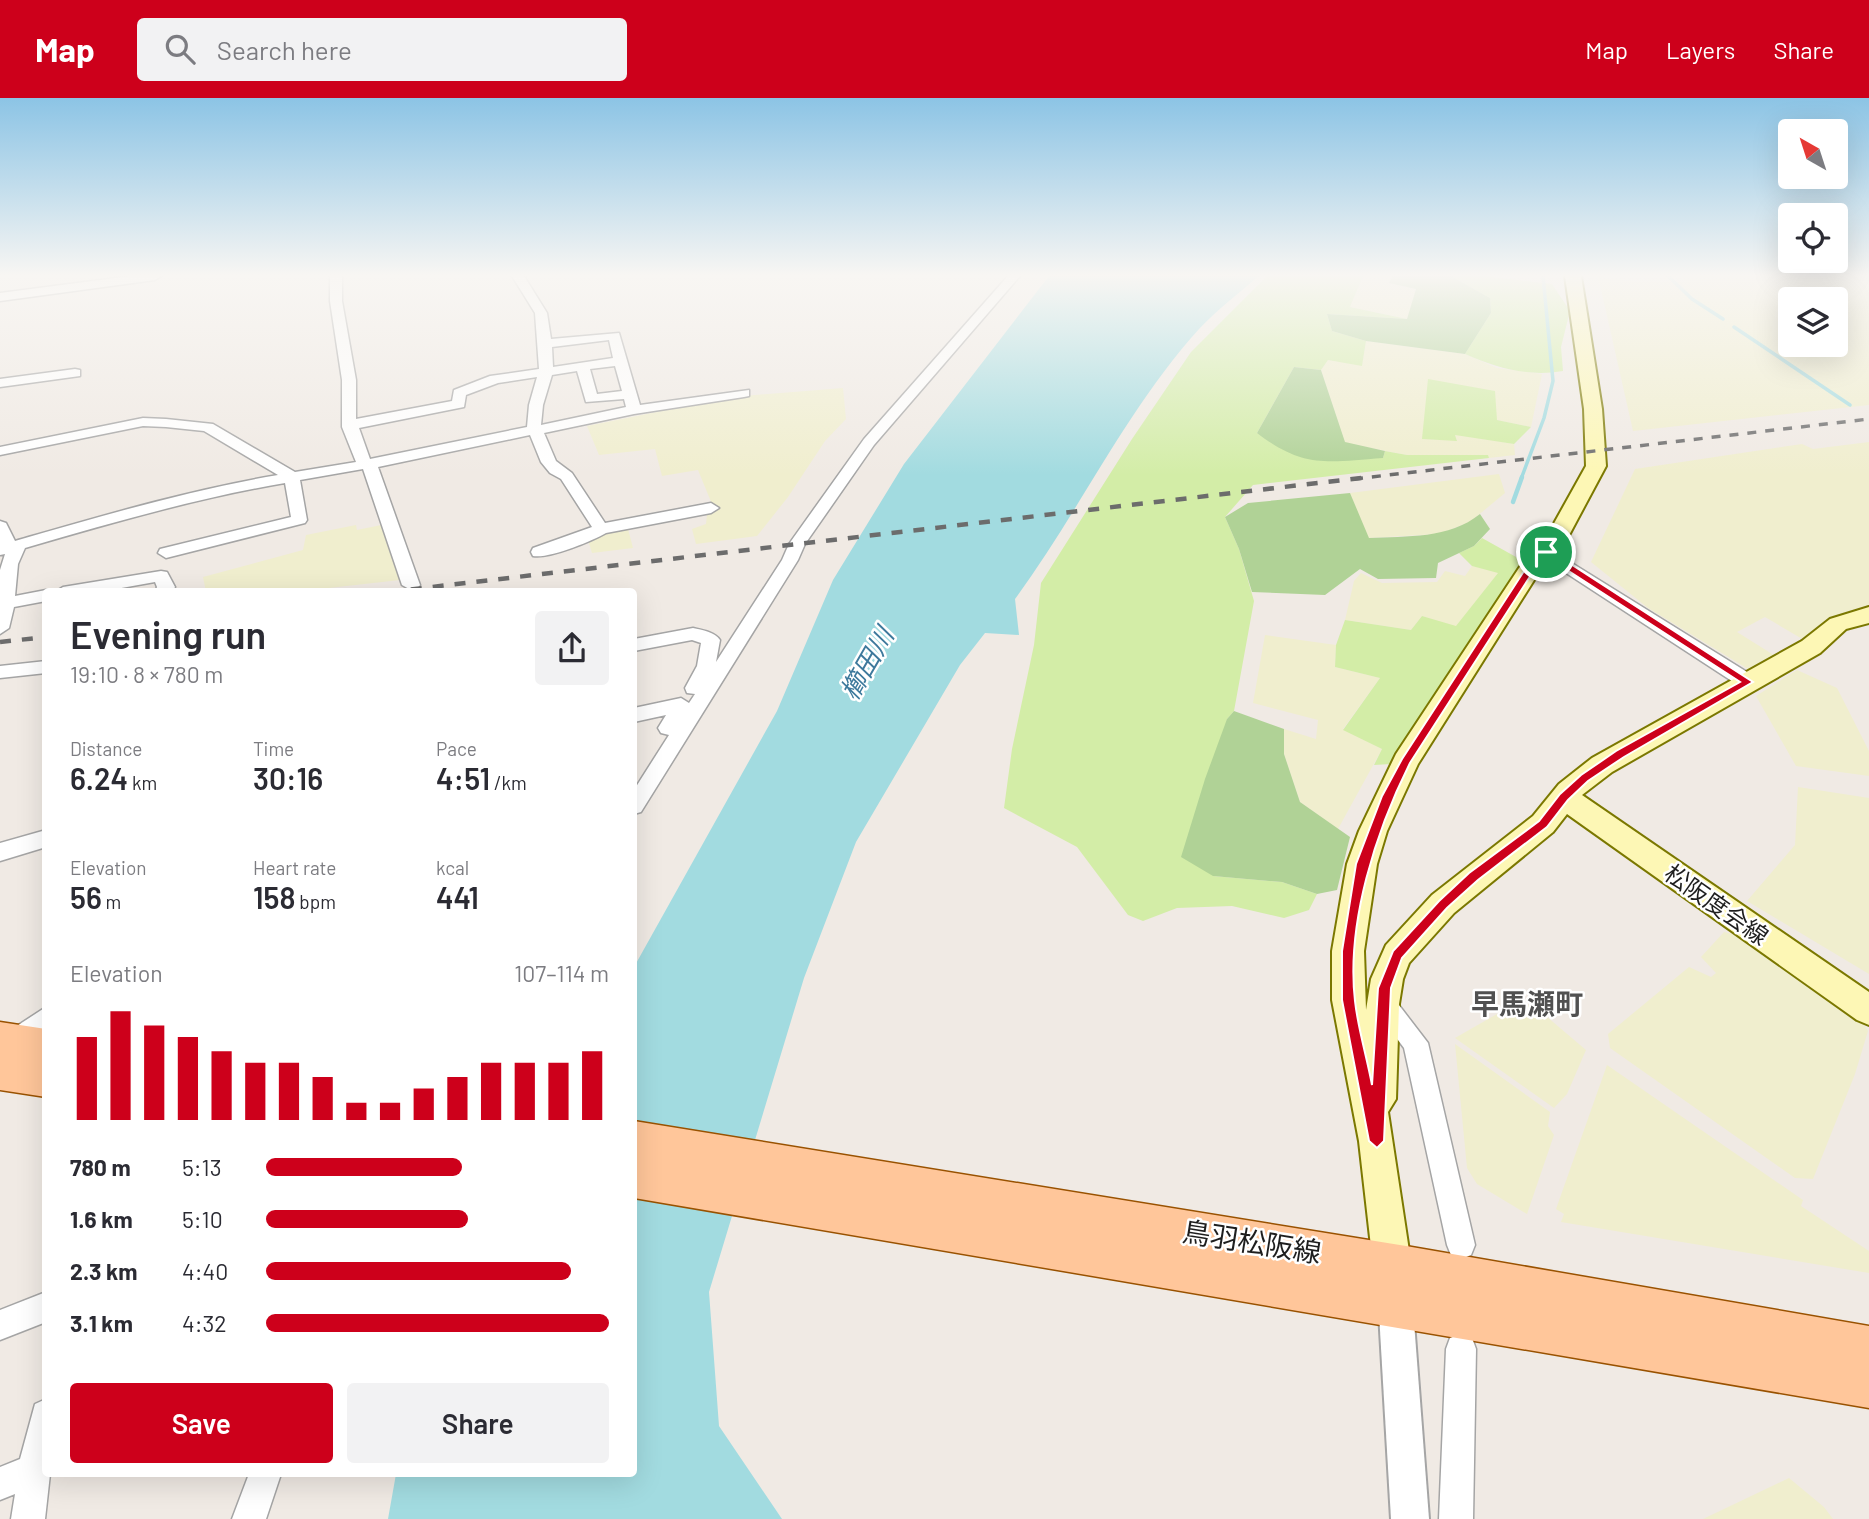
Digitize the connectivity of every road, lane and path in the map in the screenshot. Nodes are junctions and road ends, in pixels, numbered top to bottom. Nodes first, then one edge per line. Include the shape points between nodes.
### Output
1 (343, 342) edge
2 (560, 342) edge
3 (616, 342) edge
4 (956, 342) edge
5 (1582, 342) edge
6 (545, 344) joint
7 (621, 361) junction
8 (582, 366) junction
9 (546, 371) junction
10 (75, 373) dead end
11 (0, 383) edge
12 (744, 393) dead end
13 (629, 394) junction
14 (634, 410) junction
15 (349, 427) junction
16 (536, 431) junction
17 (0, 452) edge
18 (367, 463) junction
19 (292, 477) junction
20 (711, 508) dead end
21 (0, 526) edge
22 (601, 529) junction
23 (10, 548) edge
24 (539, 552) dead end
25 (1546, 552) junction
26 (166, 553) dead end
27 (411, 585) dead end
28 (88, 588) edge
29 (165, 588) edge
30 (42, 596) edge
31 (4, 604) junction
32 (1869, 615) edge
33 (1, 625) edge
34 (637, 644) edge
35 (42, 667) edge
36 (0, 672) edge
37 (1748, 682) junction
38 (681, 705) junction
39 (637, 714) edge
40 (654, 774) junction
41 (1564, 797) junction
42 (637, 801) edge
43 (42, 839) edge
44 (0, 852) edge
45 (1382, 1004) junction
46 (1869, 1010) edge
47 (42, 1022) edge
48 (12, 1050) edge
49 (42, 1076) edge
50 (1377, 1141) junction
51 (637, 1142) edge
52 (637, 1178) edge
53 (1461, 1245) dead end
54 (1376, 1282) junction
55 (42, 1309) edge
56 (0, 1325) edge
57 (1461, 1349) dead end
58 (1869, 1349) edge
59 (1869, 1384) edge
60 (42, 1433) edge
61 (34, 1469) junction
62 (264, 1477) edge
63 (0, 1484) edge
64 (28, 1519) edge
65 (249, 1519) edge
66 (1410, 1519) edge
67 (1456, 1519) edge

1 - 15 street
2 - 6 street
3 - 7 street
4 - 40 street via 869,443 797,544
5 - 25 main road via 1596,466
6 - 9 street
7 - 8 street
7 - 13 street
8 - 9 street
8 - 13 street via 592,399
9 - 15 street via 494,374 459,393 459,404
9 - 16 street via 536,405
10 - 11 street
12 - 14 street
13 - 14 street
14 - 16 street
15 - 18 street
16 - 18 street
16 - 22 street via 549,463 567,476
17 - 19 street via 144,422 176,424 208,427
18 - 19 street
18 - 27 street
19 - 23 street via 133,512
19 - 26 street via 299,520
20 - 22 street
21 - 23 street
22 - 24 street
23 - 31 street via 3,567
25 - 37 street
25 - 50 main road via 1527,573 1406,761 1362,864 1348,951 1348,1000
28 - 29 street via 161,576
30 - 31 street
31 - 33 street
32 - 37 main road via 1838,624 1811,647
34 - 38 street via 693,634 711,639 706,666
35 - 36 street
37 - 41 main road via 1602,765
38 - 39 street
38 - 40 street via 652,758
40 - 42 street
41 - 45 main road via 1543,824 1474,877 1417,932 1392,963
41 - 46 main road, 松阪度会線
43 - 44 street
45 - 50 main road
45 - 53 street via 1415,1043
47 - 48 street
48 - 49 main road
50 - 54 main road
51 - 54 main road, 鳥羽松阪線
52 - 54 main road, 鳥羽松阪線
54 - 58 main road, 鳥羽松阪線
54 - 59 main road, 鳥羽松阪線
54 - 66 street
55 - 56 street
57 - 67 street
60 - 61 street
61 - 63 street
61 - 64 street
62 - 65 street

